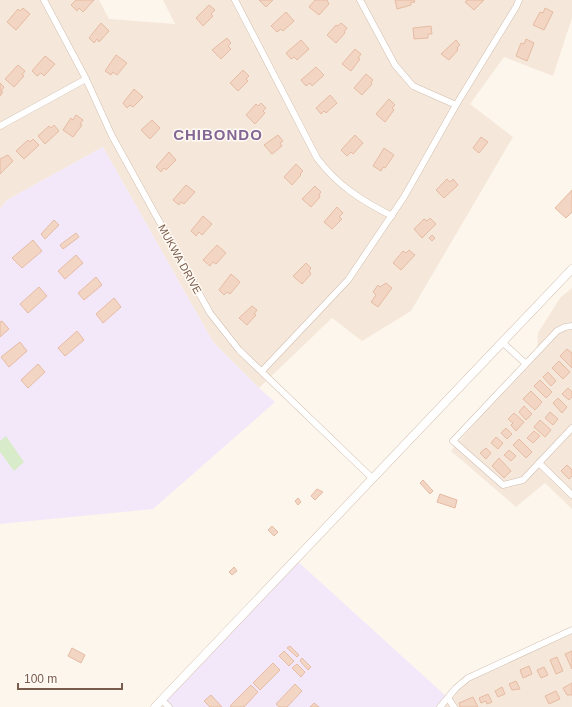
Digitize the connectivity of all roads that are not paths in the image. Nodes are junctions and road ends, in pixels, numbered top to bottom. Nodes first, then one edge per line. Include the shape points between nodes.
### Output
1 (44, 0) edge
2 (235, 0) edge
3 (360, 0) edge
4 (519, 0) edge
5 (86, 79) junction
6 (456, 105) junction
7 (0, 126) edge
8 (392, 216) junction
9 (572, 269) edge
10 (572, 326) edge
11 (502, 342) junction
12 (525, 363) junction
13 (262, 371) junction
14 (572, 428) edge
15 (539, 463) junction
16 (372, 478) junction
17 (572, 495) edge
18 (572, 630) edge
19 (448, 698) junction
20 (162, 700) junction
21 (155, 707) edge
22 (169, 707) edge
23 (440, 707) edge
24 (454, 707) edge

1 - 5 street, MUKWA DRIVE
2 - 8 street via 317,158 343,187 364,202
3 - 6 street via 394,65 413,86
4 - 6 street
5 - 7 street
5 - 13 street, MUKWA DRIVE via 112,136 210,313 239,350
6 - 8 street
8 - 13 street via 348,280
9 - 11 street
10 - 12 street via 557,331
11 - 12 street
11 - 16 street
12 - 15 street via 453,442 503,485 523,480
13 - 16 street, MUKWA DRIVE
14 - 15 street
15 - 17 street
16 - 20 street
18 - 19 street via 468,678
19 - 23 street
19 - 24 street
20 - 21 street
20 - 22 street

